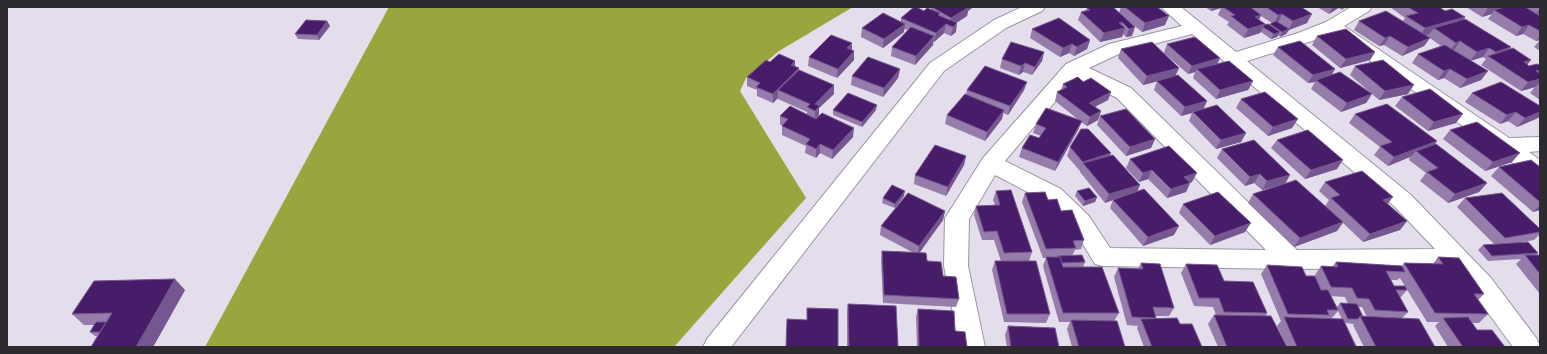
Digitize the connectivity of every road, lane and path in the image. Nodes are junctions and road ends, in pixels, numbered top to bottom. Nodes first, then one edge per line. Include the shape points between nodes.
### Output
1 (1036, 7) edge
2 (1170, 7) edge
3 (1363, 7) edge
4 (1332, 26) junction
5 (1195, 28) junction
6 (1233, 59) junction
7 (1073, 68) junction
8 (1540, 144) edge
9 (1507, 146) junction
10 (991, 163) junction
11 (1540, 171) edge
12 (1458, 258) junction
13 (1291, 260) junction
14 (716, 347) edge
15 (972, 347) edge
16 (1528, 347) edge

1 - 14 street via 1000,24 937,67
2 - 5 street
3 - 4 street
4 - 6 street
4 - 9 street
5 - 6 street
5 - 7 street via 1116,48
6 - 12 street via 1403,201
7 - 10 street
7 - 13 street via 1124,93
8 - 9 street
9 - 11 street
10 - 13 street via 1053,195 1081,222 1103,257
10 - 15 street via 957,218 956,266
12 - 13 street
12 - 16 street via 1482,285

